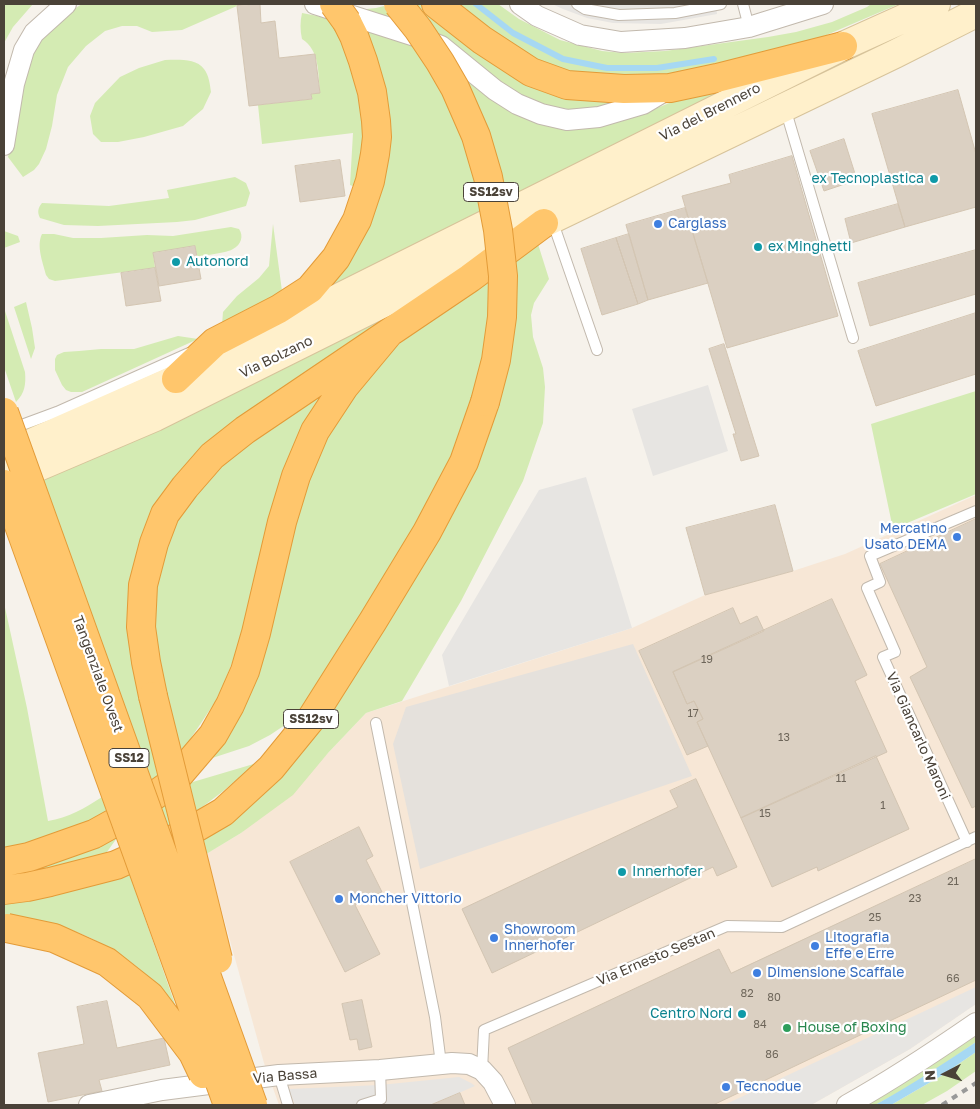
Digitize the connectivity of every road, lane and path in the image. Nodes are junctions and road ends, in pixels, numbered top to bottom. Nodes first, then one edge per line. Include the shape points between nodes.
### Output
1 (66, 4) edge
2 (315, 4) edge
3 (398, 4) edge
4 (436, 4) edge
5 (520, 4) edge
6 (577, 4) edge
7 (721, 4) edge
8 (743, 4) edge
9 (823, 4) edge
10 (936, 4) edge
11 (340, 13) edge
12 (976, 13) edge
13 (749, 27) junction
14 (843, 46) junction
15 (670, 88) junction
16 (784, 107) junction
17 (4, 145) edge
18 (548, 221) junction
19 (486, 224) joint
20 (389, 333) junction
21 (854, 338) dead end
22 (215, 342) junction
23 (597, 350) dead end
24 (176, 380) junction
25 (86, 399) junction
26 (129, 400) junction
27 (4, 412) edge
28 (4, 432) edge
29 (4, 455) edge
30 (4, 483) edge
31 (976, 511) edge
32 (376, 724) dead end
33 (142, 804) junction
34 (972, 840) edge
35 (4, 862) edge
36 (116, 865) junction
37 (4, 890) edge
38 (5, 927) edge
39 (976, 1023) edge
40 (441, 1064) junction
41 (380, 1070) junction
42 (482, 1070) junction
43 (278, 1075) junction
44 (88, 1105) edge
45 (219, 1105) edge
46 (228, 1105) edge
47 (253, 1105) edge
48 (258, 1105) edge
49 (288, 1105) edge
50 (362, 1105) edge
51 (505, 1105) edge
52 (847, 1105) edge

1 - 17 street via 34,34 24,50 14,84
2 - 15 street via 441,46 517,104 566,120 599,118 643,104
3 - 36 highway, SS12sv, bridge via 418,29 455,88 476,136 488,176 503,276 496,360 485,402 464,462 427,532 310,719 271,768 223,812 187,833
4 - 15 highway via 531,72 567,85
5 - 13 street via 537,16 580,35 621,42 685,38
6 - 7 lane via 585,9 620,15 675,13
8 - 13 lane
9 - 13 street
10 - 14 main road, Via del Brennero
11 - 22 highway via 364,61 376,121 377,137 370,181 357,220 336,258 310,289
12 - 16 main road, Via del Brennero
14 - 15 highway
14 - 19 main road, Via del Brennero
16 - 18 main road, Via del Brennero
16 - 21 lane
18 - 20 highway
18 - 23 lane
18 - 30 main road, Via Bolzano via 155,416
19 - 24 main road, Via Bolzano
20 - 33 highway via 344,387 315,431 296,476 245,671 230,705 213,735 177,778
20 - 48 highway, bridge via 212,456 165,514 143,585 141,627 153,696
22 - 24 highway
22 - 25 lane
24 - 26 main road, Via Bolzano
25 - 26 lane
25 - 28 lane
26 - 29 main road, Via Bolzano
27 - 47 highway, Tangenziale Ovest / SS12, bridge
30 - 46 highway, Tangenziale Ovest / SS12, bridge
31 - 34 lane, Via Giancarlo Maroni via 870,556 880,582 867,588 895,652 883,657
32 - 40 lane via 435,1017
33 - 35 highway via 94,834 30,857
33 - 36 highway
34 - 42 lane, Via Ernesto Sestan via 782,928 727,926 484,1030
36 - 37 highway, SS12sv
38 - 45 highway, bridge via 54,938 108,962 150,996 193,1053
39 - 52 street
40 - 41 street, Via Bassa
40 - 42 street, Via Bassa via 469,1064
41 - 43 street, Via Bassa
41 - 50 lane via 381,1100
42 - 51 street via 493,1082
43 - 44 street, Via Bassa via 162,1090
43 - 49 lane

